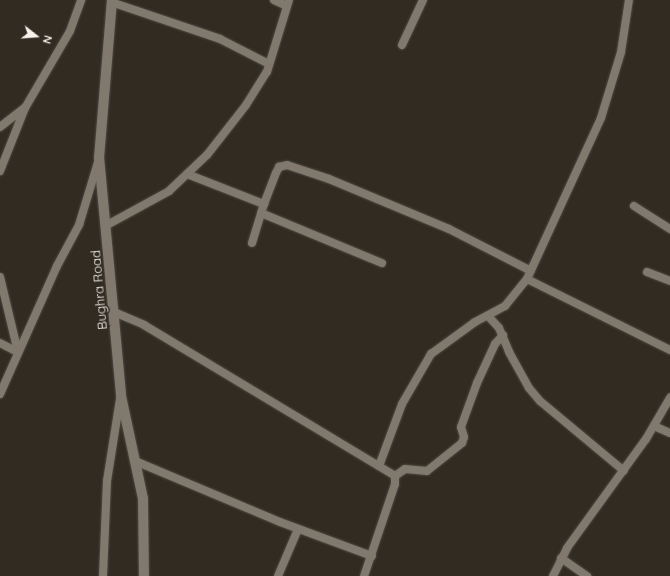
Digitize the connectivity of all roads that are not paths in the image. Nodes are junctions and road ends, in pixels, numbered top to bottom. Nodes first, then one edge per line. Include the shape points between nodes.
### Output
1 (81, 0) edge
2 (274, 0) edge
3 (423, 0) edge
4 (629, 0) edge
5 (112, 1) edge
6 (288, 3) edge
7 (402, 45) dead end
8 (269, 64) junction
9 (24, 108) junction
10 (0, 127) edge
11 (99, 157) junction
12 (0, 171) edge
13 (187, 174) junction
14 (264, 204) junction
15 (634, 206) dead end
16 (261, 214) junction
17 (107, 225) junction
18 (670, 229) edge
19 (252, 243) dead end
20 (382, 263) dead end
21 (531, 271) junction
22 (647, 272) dead end
23 (0, 277) edge
24 (527, 280) junction
25 (670, 281) edge
26 (114, 312) junction
27 (488, 316) junction
28 (503, 335) junction
29 (0, 343) edge
30 (670, 350) edge
31 (18, 352) junction
32 (0, 394) edge
33 (121, 396) junction
34 (670, 398) edge
35 (654, 426) junction
36 (670, 433) edge
37 (135, 461) junction
38 (379, 466) junction
39 (624, 471) junction
40 (395, 476) junction
41 (298, 529) junction
42 (372, 556) junction
43 (561, 558) junction
44 (103, 576) edge
45 (144, 576) edge
46 (278, 576) edge
47 (364, 576) edge
48 (553, 576) edge
49 (588, 576) edge

1 - 9 street via 70,31
2 - 6 street
3 - 7 street
4 - 21 street via 621,52 602,118
5 - 8 street via 220,39
5 - 11 street, Bughra Road
6 - 8 street
8 - 13 street via 246,105 207,155
9 - 10 street
9 - 12 street
11 - 17 street, Bughra Road
11 - 31 street via 79,225
13 - 14 street
13 - 17 street via 163,196
14 - 16 street
14 - 21 street via 279,167 287,165 449,229
15 - 18 street
16 - 19 street
16 - 20 street
17 - 26 street, Bughra Road
21 - 24 street
22 - 25 street
23 - 31 street
24 - 27 street via 512,299
24 - 30 street
26 - 33 street, Bughra Road
26 - 38 street via 144,325
27 - 28 street
27 - 38 street via 468,326 431,354 402,404
28 - 39 street via 509,352 529,388 540,401
28 - 40 street via 495,344 477,383 461,427 464,437 462,443 427,471 405,469
29 - 31 street
31 - 32 street
33 - 37 street, Bughra Road
33 - 44 street via 107,481
34 - 35 street
35 - 36 street
35 - 39 street
37 - 41 street
37 - 45 street, Bughra Road via 144,499
38 - 40 street
39 - 43 street
40 - 42 street via 395,484
41 - 42 street
41 - 46 street
42 - 47 street
43 - 48 street
43 - 49 street

